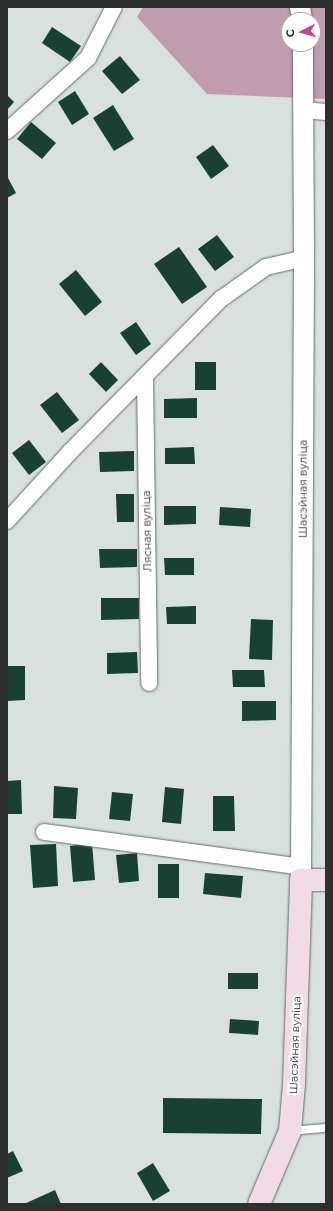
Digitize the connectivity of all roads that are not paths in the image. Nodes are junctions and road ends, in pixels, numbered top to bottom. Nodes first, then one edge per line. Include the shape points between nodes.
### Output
1 (114, 7) edge
2 (303, 52) edge
3 (304, 110) junction
4 (326, 112) edge
5 (7, 131) edge
6 (304, 258) junction
7 (144, 378) junction
8 (7, 521) edge
9 (149, 683) dead end
10 (44, 832) dead end
11 (301, 874) junction
12 (326, 880) edge
13 (326, 1128) edge
14 (290, 1131) junction
15 (259, 1204) edge

1 - 5 street via 88,58
2 - 3 street, Шасэйная вуліца
3 - 4 street
3 - 6 street, Шасэйная вуліца
6 - 7 street via 266,267 221,299
6 - 11 street, Шасэйная вуліца
7 - 8 street via 70,452
7 - 9 street, Лясная вуліца
10 - 11 street
11 - 12 main road
11 - 14 main road, Шасэйная вуліца
13 - 14 lane
14 - 15 main road, Шасэйная вуліца

